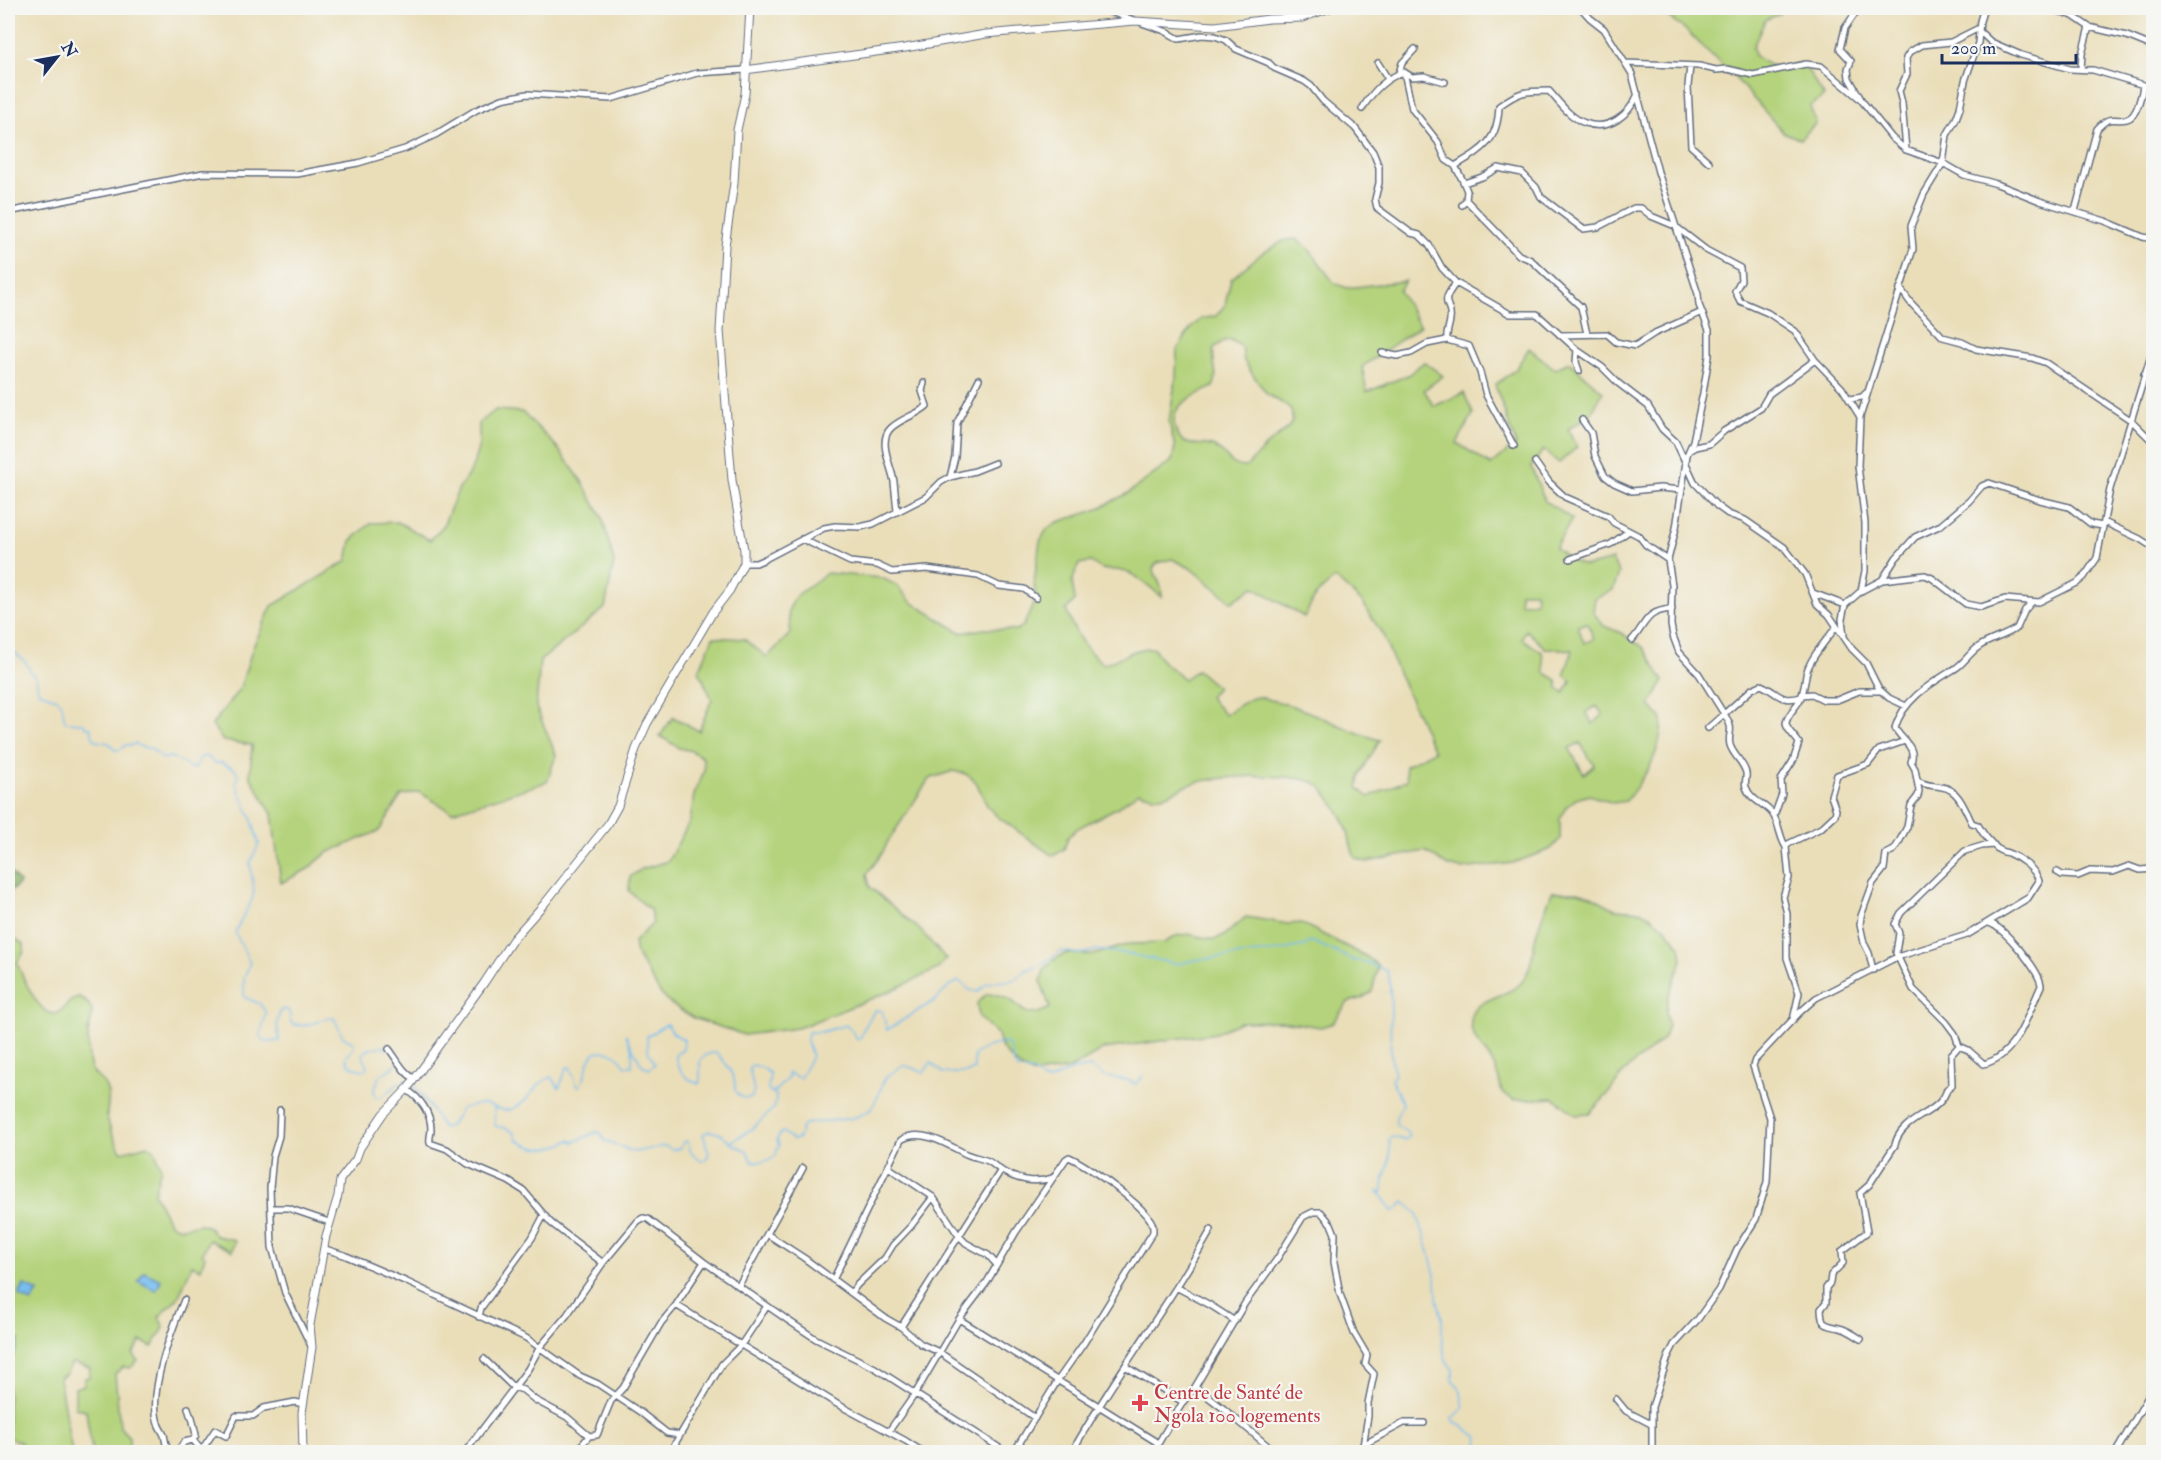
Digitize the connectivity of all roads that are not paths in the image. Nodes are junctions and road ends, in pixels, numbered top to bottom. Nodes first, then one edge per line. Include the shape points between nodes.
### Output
1 (750, 8) edge
2 (1098, 8) edge
3 (1330, 8) edge
4 (1583, 8) edge
5 (1860, 8) edge
6 (1984, 8) edge
7 (2030, 8) edge
8 (2047, 8) edge
9 (1136, 21) junction
10 (2089, 27) junction
11 (1979, 30) junction
12 (2154, 47) edge
13 (1415, 49) dead end
14 (1378, 63) dead end
15 (1625, 63) junction
16 (1690, 66) junction
17 (2082, 69) junction
18 (745, 70) junction
19 (1402, 73) junction
20 (1388, 79) junction
21 (1445, 82) dead end
22 (2143, 85) junction
23 (2154, 88) edge
24 (1638, 94) junction
25 (1862, 101) junction
26 (1362, 109) dead end
27 (1906, 150) junction
28 (1709, 162) dead end
29 (1943, 163) junction
30 (1455, 166) junction
31 (1464, 183) junction
32 (2074, 211) junction
33 (8, 212) edge
34 (1675, 226) junction
35 (2154, 239) edge
36 (1456, 283) junction
37 (1900, 288) junction
38 (1702, 312) junction
39 (1557, 334) junction
40 (1587, 334) junction
41 (1448, 340) junction
42 (2154, 346) edge
43 (1576, 350) junction
44 (1382, 353) dead end
45 (1815, 360) junction
46 (1579, 371) dead end
47 (2144, 375) junction
48 (2154, 378) edge
49 (979, 379) dead end
50 (924, 383) dead end
51 (1867, 392) junction
52 (1850, 399) junction
53 (1860, 417) junction
54 (1582, 420) dead end
55 (2132, 421) junction
56 (2154, 443) edge
57 (1514, 446) dead end
58 (1689, 451) junction
59 (1535, 462) dead end
60 (995, 463) dead end
61 (1685, 464) junction
62 (950, 477) junction
63 (1681, 490) junction
64 (897, 511) junction
65 (2104, 524) junction
66 (1629, 531) junction
67 (802, 539) junction
68 (2154, 548) edge
69 (1570, 559) dead end
70 (1668, 560) junction
71 (744, 563) junction
72 (1882, 580) junction
73 (1861, 591) junction
74 (1813, 593) junction
75 (1036, 598) dead end
76 (2031, 603) junction
77 (1845, 605) junction
78 (1672, 609) junction
79 (1836, 627) junction
80 (1844, 638) junction
81 (1632, 640) dead end
82 (1881, 691) junction
83 (1801, 696) junction
84 (1906, 706) junction
85 (1724, 714) junction
86 (1708, 728) dead end
87 (1905, 741) junction
88 (1918, 781) junction
89 (1774, 816) junction
90 (1994, 845) junction
91 (1786, 847) junction
92 (2154, 869) edge
93 (2057, 872) dead end
94 (1989, 923) junction
95 (1897, 957) junction
96 (1873, 970) junction
97 (1792, 1021) junction
98 (1959, 1046) junction
99 (389, 1049) dead end
100 (415, 1079) junction
101 (407, 1089) junction
102 (280, 1110) dead end
103 (803, 1167) dead end
104 (888, 1167) junction
105 (1001, 1170) junction
106 (1053, 1178) junction
107 (933, 1197) junction
108 (272, 1208) junction
109 (544, 1215) junction
110 (329, 1222) junction
111 (1211, 1230) dead end
112 (766, 1234) junction
113 (959, 1236) junction
114 (325, 1249) junction
115 (704, 1262) junction
116 (603, 1263) junction
117 (997, 1265) junction
118 (833, 1280) junction
119 (739, 1285) junction
120 (1178, 1288) junction
121 (851, 1293) junction
122 (184, 1300) dead end
123 (676, 1305) junction
124 (766, 1306) junction
125 (479, 1317) junction
126 (959, 1319) junction
127 (1235, 1321) junction
128 (901, 1327) junction
129 (1861, 1339) dead end
130 (741, 1344) junction
131 (312, 1347) junction
132 (540, 1347) junction
133 (939, 1352) junction
134 (484, 1359) dead end
135 (1125, 1366) junction
136 (2154, 1368) edge
137 (1058, 1380) junction
138 (513, 1387) junction
139 (1195, 1388) junction
140 (915, 1394) junction
141 (614, 1396) junction
142 (1616, 1399) dead end
143 (1183, 1402) junction
144 (303, 1404) junction
145 (1098, 1405) junction
146 (188, 1407) dead end
147 (1035, 1418) junction
148 (1424, 1423) dead end
149 (1651, 1424) junction
150 (889, 1431) junction
151 (680, 1435) junction
152 (589, 1436) junction
153 (193, 1440) junction
154 (473, 1442) junction
155 (1158, 1443) junction
156 (675, 1444) junction
157 (1363, 1445) junction
158 (366, 1449) dead end
159 (170, 1452) edge
160 (177, 1452) edge
161 (202, 1452) edge
162 (303, 1452) edge
163 (373, 1452) edge
164 (465, 1452) edge
165 (474, 1452) edge
166 (576, 1452) edge
167 (670, 1452) edge
168 (683, 1452) edge
169 (923, 1452) edge
170 (1006, 1452) edge
171 (1014, 1452) edge
172 (1072, 1452) edge
173 (1153, 1452) edge
174 (1275, 1452) edge
175 (1362, 1452) edge
176 (1653, 1452) edge
177 (2116, 1452) edge

1 - 18 street
2 - 9 street
3 - 9 street via 1302,18 1215,26
4 - 15 street via 1604,29
5 - 25 street via 1845,28 1839,49 1851,62 1849,78
6 - 11 street
7 - 8 street
8 - 10 street via 2079,19
9 - 18 street via 986,34
9 - 36 street via 1179,39 1202,35 1226,40 1236,49 1311,86 1355,128 1373,152 1379,166 1377,208 1419,235
10 - 12 street
10 - 17 street
11 - 17 street via 1991,42 2020,55
11 - 27 street via 1950,42 1922,45 1906,58 1906,74 1899,91
11 - 29 street via 1960,108 1947,135
13 - 19 street via 1402,63
14 - 20 street
15 - 16 street
15 - 24 street
16 - 25 street via 1753,75 1806,64 1821,66
16 - 28 street via 1691,146
17 - 22 street
18 - 33 street via 697,73 611,99 526,94 502,99 405,149 358,163 297,174 203,173
18 - 71 street via 725,246 720,331 732,480
19 - 20 street
19 - 21 street
19 - 30 street via 1412,109 1438,142 1446,160
20 - 26 street
22 - 23 street
22 - 32 street via 2132,116 2111,119 2097,129
24 - 30 street via 1619,119 1601,126 1574,116 1549,91 1515,95 1499,106 1497,130 1489,141
24 - 34 street
25 - 27 street
27 - 29 street
29 - 32 street via 1964,175
29 - 37 street via 1915,214 1911,226 1913,249
30 - 31 street
31 - 34 street via 1497,168 1522,173 1541,197 1583,229 1598,227 1634,208
31 - 40 street via 1464,202 1581,307
32 - 35 street
34 - 38 street
34 - 45 street via 1706,250 1740,268 1737,298 1795,331
36 - 39 street via 1510,314 1537,315
36 - 41 street via 1445,303 1451,317 1446,331
37 - 51 street
37 - 55 street via 1943,337 1976,349 2046,363
38 - 40 street via 1635,346 1616,342 1607,334
38 - 58 street via 1708,330 1709,356
39 - 40 street
39 - 43 street
41 - 44 street via 1397,356
41 - 57 street via 1470,346 1486,395
42 - 47 street
43 - 46 street
43 - 61 street via 1648,406 1662,429 1676,442
45 - 52 street
45 - 58 street via 1769,394 1761,408 1709,444
47 - 48 street
47 - 55 street
49 - 62 street via 957,423
50 - 64 street via 922,391 927,406 886,434
51 - 52 street
51 - 53 street
52 - 53 street
53 - 73 street via 1858,466 1865,523
54 - 63 street via 1591,433 1594,456 1605,476 1614,483 1632,491
55 - 56 street
55 - 65 street via 2110,489
58 - 61 street
59 - 66 street via 1565,497 1598,510
60 - 62 street
61 - 63 street
61 - 74 street via 1695,483 1717,506 1784,547 1805,574
62 - 64 street via 926,497
63 - 70 street
64 - 67 street via 873,524 824,528
65 - 68 street
65 - 72 street via 2091,524 2069,507 1985,484 1941,525 1915,537
65 - 76 street via 2097,558 2084,577 2047,599
66 - 69 street via 1611,544
66 - 70 street
67 - 71 street via 756,563
67 - 75 street via 850,562 877,565 892,572 927,569 978,576 999,586 1024,589
70 - 78 street
71 - 100 street via 647,724 615,813 555,892 513,939
72 - 73 street
72 - 76 street via 1925,575 1974,607 1987,607 2005,599
73 - 77 street
74 - 77 street
74 - 79 street
76 - 84 street via 2017,628 1980,646
77 - 80 street
78 - 81 street via 1647,618
78 - 85 street via 1672,636
79 - 80 street
79 - 83 street via 1808,670
80 - 82 street via 1870,669
82 - 83 street via 1859,691 1837,700 1824,700 1812,694
82 - 84 street
83 - 85 street via 1783,699 1761,685
83 - 89 street via 1786,723 1799,743 1781,780 1782,794
84 - 87 street via 1895,728
85 - 86 street
85 - 89 street via 1731,726 1730,745 1746,773 1746,787
87 - 88 street via 1911,749
87 - 91 street via 1879,750 1868,764 1837,775 1831,796 1835,815 1821,828
88 - 90 street via 1945,787 1954,794 1962,801 1972,823
88 - 96 street via 1918,796 1911,805 1907,827 1894,850 1886,854 1884,869 1863,906 1860,925
89 - 91 street
90 - 94 street via 2032,868 2039,880 2028,898
90 - 95 street via 1965,851 1901,913 1895,924 1899,933
91 - 97 street via 1789,878 1783,897 1787,958 1799,993
92 - 93 street via 2129,866 2078,876
94 - 95 street via 1967,935
94 - 98 street via 1995,924 2035,969 2041,986 2021,1031 1996,1059 1984,1064
95 - 96 street
95 - 98 street via 1913,989 1946,1022
96 - 97 street via 1816,998
97 - 149 street via 1753,1066 1771,1127 1767,1182 1756,1219 1713,1299 1671,1350 1652,1407
98 - 129 street via 1951,1055 1952,1085 1945,1097 1912,1120 1896,1138 1869,1185 1860,1193 1866,1232 1842,1251 1843,1263 1831,1275 1826,1288 1821,1320 1827,1327 1848,1331
99 - 100 street
100 - 101 street
101 - 109 street via 427,1111 432,1131 430,1143 524,1191
101 - 110 street via 383,1114 342,1176
102 - 108 street via 270,1188
103 - 112 street
104 - 105 street via 901,1140 914,1136 945,1142
104 - 107 street
104 - 118 street
105 - 106 street via 1034,1182
105 - 113 street
106 - 117 street
106 - 137 street via 1070,1157 1153,1223 1153,1232
107 - 113 street
107 - 121 street via 885,1258
108 - 110 street via 288,1208
108 - 131 street via 272,1247 284,1290
109 - 116 street
109 - 125 street via 481,1308
110 - 114 street
111 - 120 street
112 - 118 street
112 - 119 street
113 - 117 street
113 - 128 street
114 - 125 street
114 - 131 street via 310,1325
115 - 116 street via 643,1218
115 - 119 street
115 - 123 street
116 - 132 street
117 - 126 street
118 - 121 street
119 - 124 street
120 - 127 street
120 - 135 street
121 - 128 street
122 - 159 street via 164,1358 156,1410
123 - 130 street
123 - 141 street
124 - 130 street
124 - 140 street
125 - 132 street
126 - 133 street
126 - 137 street
127 - 139 street
127 - 157 street via 1303,1217 1321,1212 1335,1234 1334,1262 1340,1294 1367,1355 1365,1364 1374,1374
128 - 133 street via 921,1344
130 - 150 street via 837,1404
130 - 151 street via 722,1364
131 - 144 street
132 - 138 street
132 - 141 street
133 - 140 street
133 - 147 street
134 - 138 street
135 - 143 street
135 - 145 street
136 - 177 street via 2148,1397
137 - 145 street
137 - 147 street
138 - 152 street via 567,1417
138 - 154 street
139 - 143 street
139 - 174 street
140 - 150 street
140 - 170 street
141 - 151 street via 667,1433
141 - 152 street via 597,1435
142 - 149 street via 1626,1411
143 - 155 street
144 - 161 street via 295,1402 264,1408 253,1416 237,1416 226,1436 215,1430
144 - 162 street
145 - 155 street
145 - 172 street
146 - 153 street via 196,1435
147 - 171 street
148 - 157 street via 1404,1424
149 - 176 street
150 - 169 street
151 - 156 street
152 - 166 street
153 - 160 street via 184,1442
153 - 161 street
154 - 164 street
154 - 165 street
155 - 173 street
156 - 167 street
156 - 168 street
157 - 175 street
158 - 163 street

